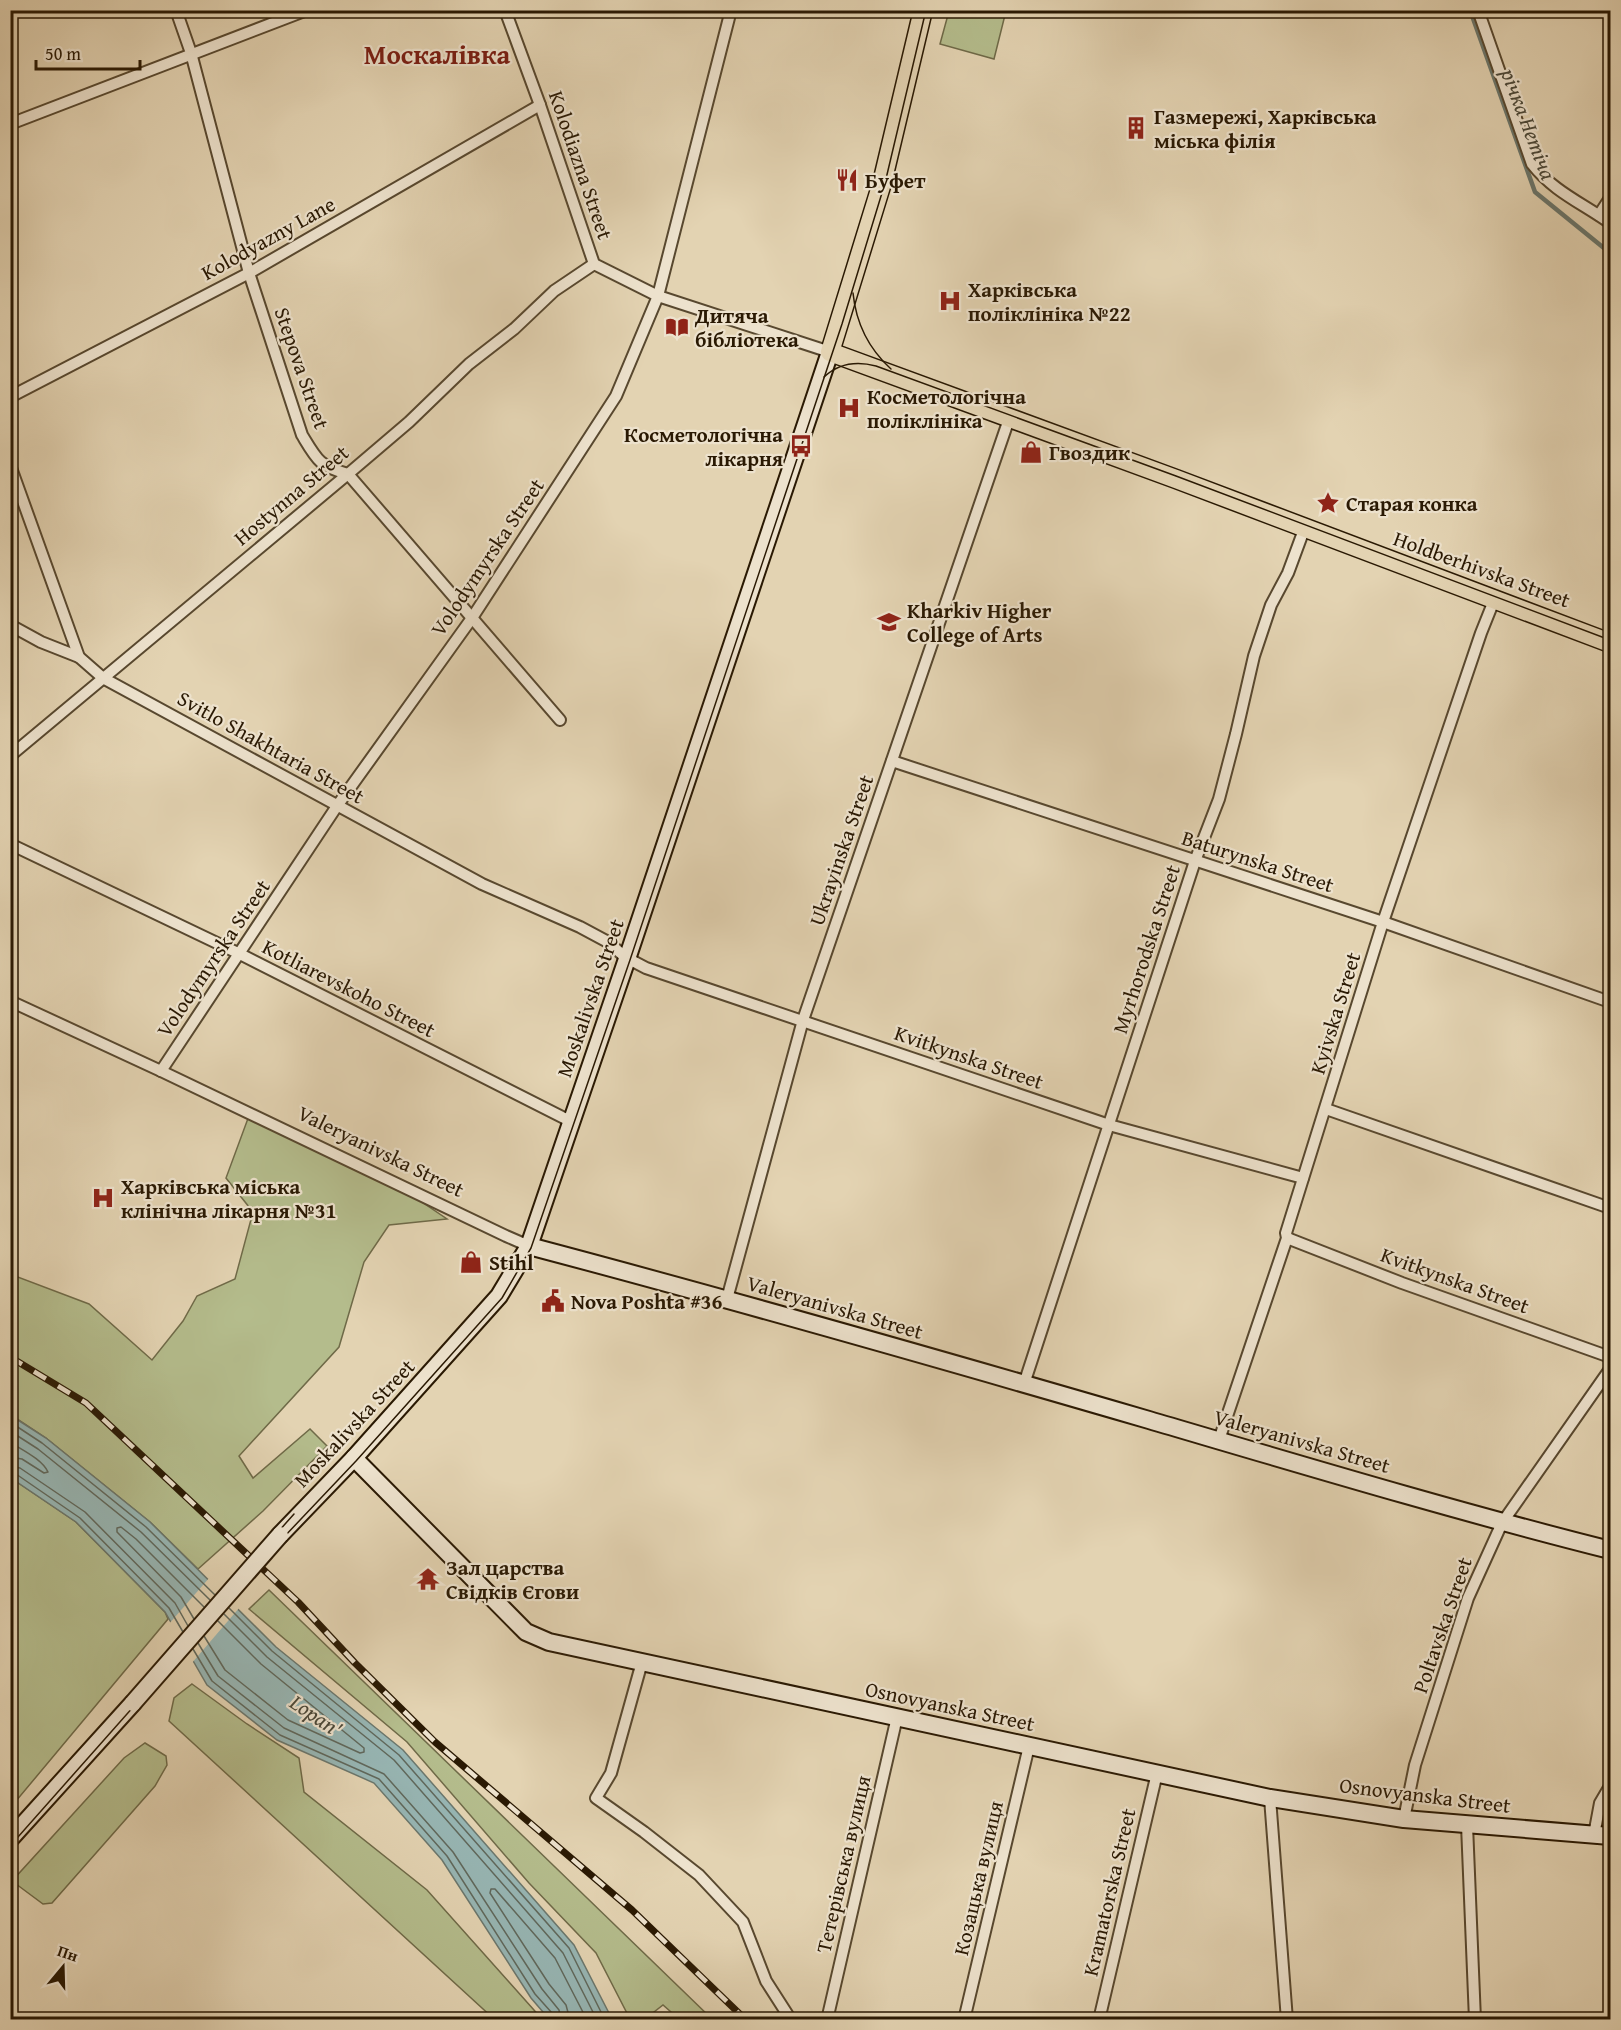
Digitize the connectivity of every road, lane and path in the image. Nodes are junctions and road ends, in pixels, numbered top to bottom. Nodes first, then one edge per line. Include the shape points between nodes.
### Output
1 (176, 10) edge
2 (307, 10) edge
3 (505, 10) edge
4 (731, 10) edge
5 (923, 10) edge
6 (1478, 10) edge
7 (191, 53) junction
8 (540, 105) junction
9 (10, 124) edge
10 (1611, 198) edge
11 (1599, 215) junction
12 (1611, 223) edge
13 (594, 264) junction
14 (249, 273) junction
15 (658, 296) junction
16 (830, 352) junction
17 (10, 397) edge
18 (1010, 419) junction
19 (10, 465) edge
20 (348, 474) junction
21 (1305, 527) junction
22 (1495, 598) junction
23 (472, 618) junction
24 (10, 625) edge
25 (1611, 643) edge
26 (79, 657) junction
27 (103, 678) junction
28 (560, 720) dead end
29 (10, 756) edge
30 (892, 761) junction
31 (337, 806) junction
32 (10, 844) edge
33 (1195, 861) junction
34 (1383, 922) junction
35 (240, 954) junction
36 (627, 959) junction
37 (10, 1001) edge
38 (1611, 1002) edge
39 (803, 1020) junction
40 (161, 1071) junction
41 (1326, 1109) junction
42 (572, 1122) junction
43 (1109, 1125) junction
44 (1303, 1178) junction
45 (1611, 1208) edge
46 (1287, 1238) junction
47 (529, 1246) junction
48 (727, 1299) junction
49 (1611, 1357) edge
50 (1611, 1370) edge
51 (1024, 1384) junction
52 (1218, 1440) junction
53 (354, 1458) junction
54 (1502, 1523) junction
55 (1611, 1550) edge
56 (642, 1662) junction
57 (897, 1717) junction
58 (1029, 1746) junction
59 (1157, 1773) junction
60 (1611, 1786) edge
61 (1270, 1798) junction
62 (1404, 1819) junction
63 (1467, 1825) junction
64 (1602, 1835) edge
65 (10, 1839) edge
66 (791, 2019) edge
67 (827, 2019) edge
68 (964, 2019) edge
69 (1100, 2019) edge
70 (1287, 2019) edge
71 (1475, 2019) edge

1 - 7 street, Stepova Street
2 - 7 street
3 - 8 street, Kolodiazna Street
4 - 15 street, Volodymyrska Street
5 - 16 main road, Moskalivska Street via 882,183
6 - 11 street via 1532,164 1560,192
7 - 9 street
7 - 14 street, Stepova Street
8 - 13 street, Kolodiazna Street
8 - 14 street, Kolodyazny Lane
10 - 11 street
11 - 12 street
13 - 15 street, Kolodiazna Street
13 - 20 street, Hostynna Street via 554,291
14 - 17 street, Kolodyazny Lane
14 - 20 street, Stepova Street via 302,435 316,459 328,469
15 - 16 street, Kolodiazna Street
15 - 23 street, Volodymyrska Street via 616,396
16 - 18 main road, Holdberhivska Street
16 - 36 street, Moskalivska Street
18 - 21 main road, Holdberhivska Street
18 - 30 street, Ukrayinska Street
19 - 26 street, Svitlo Shakhtaria Street
20 - 23 street, Stepova Street
20 - 27 street, Hostynna Street
21 - 22 main road, Holdberhivska Street
21 - 33 street, Myrhorodska Street via 1257,646 1219,798
22 - 25 main road, Holdberhivska Street
22 - 34 street, Kyivska Street
23 - 28 street, Stepova Street
23 - 31 street, Volodymyrska Street
24 - 26 street
26 - 27 street, Svitlo Shakhtaria Street
27 - 29 street, Hostynna Street
27 - 31 street, Svitlo Shakhtaria Street
30 - 33 street, Baturynska Street
30 - 39 street, Ukrayinska Street
31 - 35 street, Volodymyrska Street
31 - 36 street, Svitlo Shakhtaria Street via 482,884 580,927 608,942
32 - 35 street, Kotliarevskoho Street
33 - 34 street, Baturynska Street
33 - 43 street, Myrhorodska Street
34 - 38 street, Baturynska Street
34 - 41 street, Kyivska Street
35 - 40 street, Volodymyrska Street
35 - 42 street, Kotliarevskoho Street
36 - 39 street, Kvitkynska Street via 646,969
36 - 42 street, Moskalivska Street
37 - 40 street, Valeryanivska Street
39 - 43 street, Kvitkynska Street
39 - 48 street, Ukrayinska Street
40 - 47 street, Valeryanivska Street
41 - 44 street, Kyivska Street
41 - 45 street
42 - 47 street, Moskalivska Street
43 - 44 street, Kvitkynska Street
43 - 51 street, Myrhorodska Street
44 - 46 street, Kyivska Street
46 - 49 street, Kvitkynska Street
46 - 52 street, Kyivska Street
47 - 48 street, Valeryanivska Street
47 - 53 street, Moskalivska Street via 503,1292
48 - 51 street, Valeryanivska Street
50 - 54 street, Poltavska Street
51 - 52 street, Valeryanivska Street
52 - 54 street, Valeryanivska Street
53 - 56 street, Osnovyanska Street via 526,1632 549,1642
53 - 65 street, Moskalivska Street, bridge via 280,1535
54 - 55 street, Valeryanivska Street
54 - 62 street, Poltavska Street via 1468,1598 1415,1765
56 - 57 street, Osnovyanska Street
56 - 66 street via 611,1773 596,1798 699,1875 743,1922 766,1981
57 - 58 street, Osnovyanska Street
57 - 67 street, Тетерівська вулиця
58 - 59 street, Osnovyanska Street
58 - 68 street, Козацька вулиця
59 - 61 street, Osnovyanska Street
59 - 69 street, Kramatorska Street
60 - 64 street via 1600,1803
61 - 62 street, Osnovyanska Street
61 - 70 street
62 - 63 street, Osnovyanska Street
63 - 64 street, Osnovyanska Street
63 - 71 street

